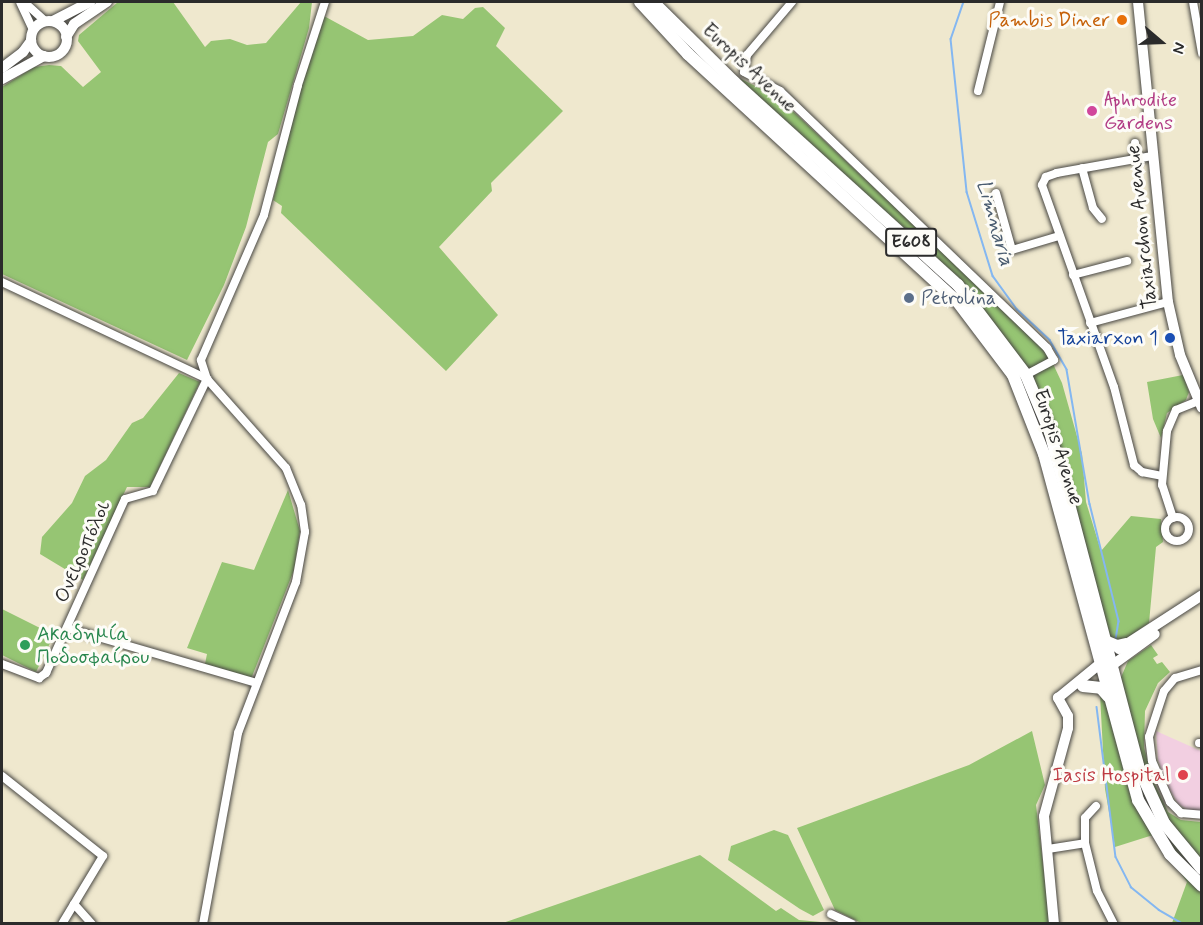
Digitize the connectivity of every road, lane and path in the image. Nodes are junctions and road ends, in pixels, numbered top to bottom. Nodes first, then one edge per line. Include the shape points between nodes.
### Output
1 (22, 2) edge
2 (90, 2) edge
3 (107, 2) edge
4 (326, 2) edge
5 (640, 2) edge
6 (653, 2) edge
7 (792, 2) edge
8 (1000, 2) edge
9 (1138, 2) edge
10 (1193, 2) edge
11 (49, 21) junction
12 (32, 35) junction
13 (66, 36) junction
14 (1202, 53) edge
15 (44, 56) junction
16 (2, 68) edge
17 (2, 79) edge
18 (978, 91) dead end
19 (1135, 143) dead end
20 (1152, 156) junction
21 (1135, 159) junction
22 (1082, 168) junction
23 (996, 193) dead end
24 (1102, 219) dead end
25 (1059, 236) junction
26 (1127, 261) dead end
27 (1073, 275) junction
28 (2, 282) edge
29 (1167, 302) junction
30 (1090, 322) junction
31 (201, 365) junction
32 (185, 369) junction
33 (1026, 375) junction
34 (207, 380) junction
35 (1200, 404) edge
36 (1162, 476) junction
37 (1173, 518) dead end
38 (1202, 595) edge
39 (1202, 603) edge
40 (67, 628) junction
41 (1105, 641) junction
42 (1126, 644) junction
43 (2, 664) edge
44 (1105, 665) junction
45 (1202, 670) edge
46 (256, 683) junction
47 (1083, 686) junction
48 (1108, 697) junction
49 (1058, 698) junction
50 (2, 776) edge
51 (1096, 806) dead end
52 (1202, 815) edge
53 (1085, 843) junction
54 (1048, 849) junction
55 (1202, 869) edge
56 (1202, 886) edge
57 (74, 904) junction
58 (831, 914) dead end
59 (62, 924) edge
60 (92, 924) edge
61 (203, 924) edge
62 (852, 924) edge
63 (1054, 924) edge
64 (1114, 924) edge

1 - 11 street
1 - 12 street
2 - 11 main road
3 - 13 main road via 74,24
4 - 31 street via 298,85 264,215 239,278 203,350
5 - 44 highway, Europis Avenue / E608 via 696,61 957,301 992,344 1013,375 1044,454
6 - 33 highway, Europis Avenue / E608 via 726,74 958,285
7 - 33 street via 747,55 744,72 780,91 1047,348 1054,360
8 - 18 street
9 - 20 main road, Taxiarchon Avenue
10 - 14 street
11 - 12 main road
11 - 13 main road via 62,27
12 - 15 main road via 35,51
12 - 16 main road via 23,52
13 - 15 main road via 60,53
15 - 17 main road
19 - 21 street
20 - 21 street
20 - 29 main road, Taxiarchon Avenue
21 - 22 street
22 - 24 street via 1093,208
22 - 25 street via 1044,179 1046,202
23 - 25 street via 1012,250
25 - 27 street
26 - 27 street
27 - 30 street
28 - 32 street
29 - 30 street
29 - 35 main road, Taxiarchon Avenue via 1180,355
30 - 36 street via 1114,387 1134,465 1142,472
31 - 32 street
31 - 34 street
32 - 34 street
33 - 41 highway, Europis Avenue / E608 via 1050,432
34 - 40 street, Ονειροπόλοι via 153,491 125,499
34 - 46 street via 278,456 292,480 304,517 304,550 296,582
35 - 36 street via 1176,410 1167,431
36 - 37 street via 1165,505
38 - 42 main road
39 - 44 main road
40 - 43 street, Ονειροπόλοι via 39,678
40 - 46 street
41 - 42 highway via 1117,646
41 - 44 highway, Europis Avenue / E608
42 - 44 main road
44 - 47 main road
44 - 48 highway, Europis Avenue / E608
44 - 49 main road
44 - 55 highway, Europis Avenue / E608 via 1148,793 1164,823
45 - 52 street via 1175,678 1164,691 1149,737 1152,761 1170,802 1181,813
46 - 61 street via 234,752
47 - 48 highway via 1101,688
47 - 49 main road
48 - 56 highway, Europis Avenue / E608 via 1138,800 1170,854
49 - 54 main road via 1068,716 1068,728 1045,810
50 - 57 street via 104,856
51 - 53 street via 1085,818
53 - 54 street
53 - 64 street via 1097,891
54 - 63 main road
57 - 59 street
57 - 60 street
58 - 62 street

